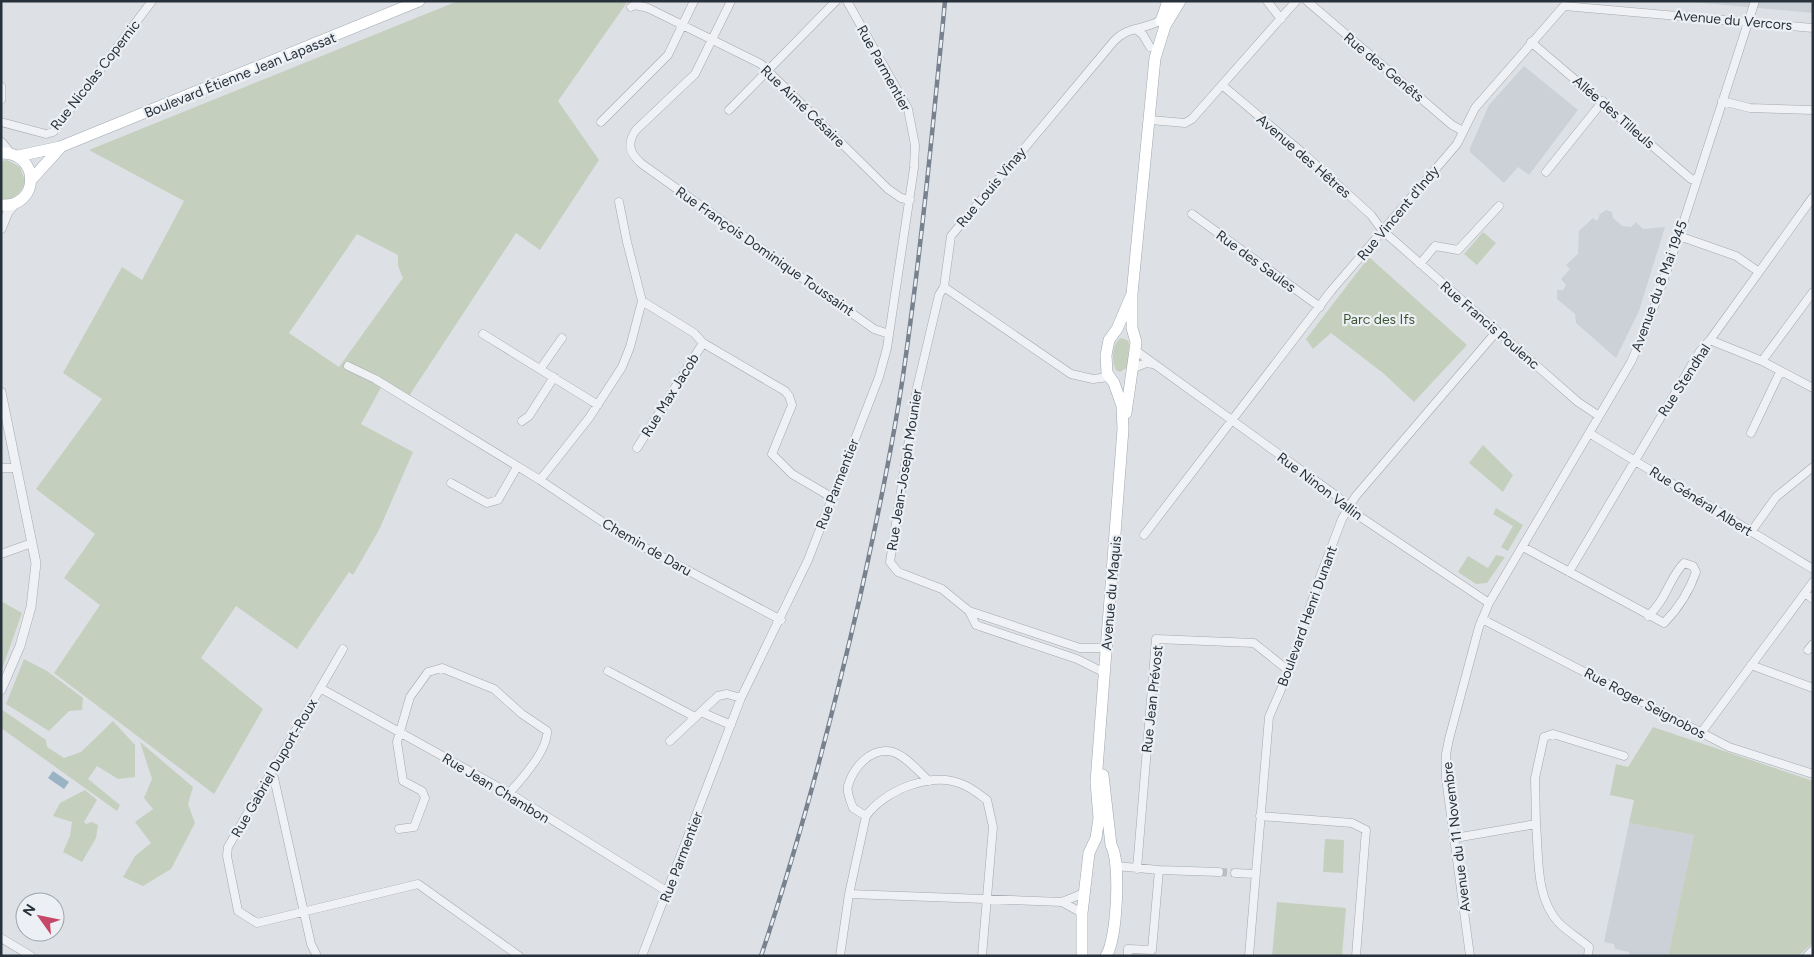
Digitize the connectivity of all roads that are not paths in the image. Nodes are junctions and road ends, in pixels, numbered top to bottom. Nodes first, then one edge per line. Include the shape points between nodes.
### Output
1 (152, 1) edge
2 (419, 1) edge
3 (694, 1) edge
4 (731, 1) edge
5 (836, 1) edge
6 (847, 1) edge
7 (1168, 1) edge
8 (1180, 1) edge
9 (1267, 1) edge
10 (1296, 1) edge
11 (1307, 1) edge
12 (1755, 1) edge
13 (1577, 4) edge
14 (631, 6) dead end
15 (1564, 6) joint
16 (1281, 18) junction
17 (1161, 20) junction
18 (1748, 21) junction
19 (683, 25) junction
20 (1813, 28) edge
21 (1136, 29) junction
22 (712, 40) junction
23 (1531, 42) junction
24 (1150, 47) junction
25 (769, 70) junction
26 (1222, 85) junction
27 (1, 87) edge
28 (1, 99) edge
29 (1603, 101) junction
30 (1722, 101) junction
31 (730, 110) dead end
32 (1813, 110) edge
33 (1150, 120) junction
34 (1, 122) edge
35 (601, 122) dead end
36 (1463, 131) junction
37 (1145, 139) junction
38 (1, 142) edge
39 (60, 148) junction
40 (10, 154) edge
41 (1546, 172) dead end
42 (31, 180) junction
43 (1697, 180) junction
44 (1813, 197) edge
45 (910, 200) junction
46 (619, 202) dead end
47 (15, 204) junction
48 (1, 205) edge
49 (1499, 206) dead end
50 (1192, 214) dead end
51 (1, 229) edge
52 (1382, 230) junction
53 (1679, 236) junction
54 (1420, 264) junction
55 (1759, 272) junction
56 (944, 287) junction
57 (1813, 292) edge
58 (1132, 294) junction
59 (642, 301) junction
60 (1320, 307) junction
61 (1117, 329) junction
62 (1497, 330) junction
63 (1132, 332) junction
64 (482, 334) dead end
65 (889, 334) junction
66 (562, 338) dead end
67 (1710, 340) junction
68 (703, 342) junction
69 (1136, 350) junction
70 (1762, 361) junction
71 (1153, 364) junction
72 (348, 366) dead end
73 (541, 368) junction
74 (1780, 372) junction
75 (1132, 373) junction
76 (554, 377) junction
77 (1111, 380) junction
78 (1813, 388) edge
79 (1, 392) edge
80 (598, 405) junction
81 (1599, 416) junction
82 (522, 421) dead end
83 (1233, 422) junction
84 (1124, 429) junction
85 (1590, 433) junction
86 (1751, 433) dead end
87 (637, 448) dead end
88 (1634, 460) junction
89 (517, 467) junction
90 (1813, 467) edge
91 (1, 468) edge
92 (15, 468) junction
93 (540, 480) junction
94 (451, 483) dead end
95 (833, 498) junction
96 (1348, 507) junction
97 (1751, 532) junction
98 (1144, 535) dead end
99 (32, 543) junction
100 (1523, 547) junction
101 (1, 554) edge
102 (1813, 569) edge
103 (1569, 572) junction
104 (1813, 582) edge
105 (1805, 592) junction
106 (1813, 599) edge
107 (1489, 603) junction
108 (969, 611) junction
109 (1648, 616) junction
110 (1482, 619) junction
111 (780, 620) junction
112 (1080, 648) junction
113 (1107, 648) junction
114 (343, 649) dead end
115 (1077, 659) junction
116 (1752, 665) junction
117 (608, 671) dead end
118 (1289, 671) junction
119 (1105, 673) junction
120 (320, 688) junction
121 (1813, 688) edge
122 (1, 690) edge
123 (741, 698) junction
124 (698, 714) junction
125 (731, 725) junction
126 (399, 733) junction
127 (1702, 733) junction
128 (670, 741) dead end
129 (1098, 756) junction
130 (1624, 756) dead end
131 (1813, 774) edge
132 (270, 775) junction
133 (929, 781) junction
134 (509, 793) junction
135 (866, 816) junction
136 (1260, 816) junction
137 (1536, 824) junction
138 (398, 829) dead end
139 (1455, 838) junction
140 (1110, 845) junction
141 (1094, 846) junction
142 (1116, 866) junction
143 (1137, 869) junction
144 (1159, 870) junction
145 (1219, 872) tunnel mouth
146 (1235, 873) tunnel mouth
147 (1255, 874) junction
148 (668, 892) junction
149 (1084, 893) junction
150 (849, 894) junction
151 (986, 900) junction
152 (1062, 902) junction
153 (304, 912) junction
154 (1082, 913) junction
155 (1, 938) edge
156 (1813, 950) edge
157 (31, 956) edge
158 (317, 956) edge
159 (519, 956) edge
160 (642, 956) edge
161 (840, 956) edge
162 (982, 956) edge
163 (1082, 956) edge
164 (1106, 956) edge
165 (1128, 956) edge
166 (1249, 956) edge
167 (1356, 956) edge
168 (1470, 956) edge
169 (1588, 956) edge
170 (1807, 956) edge

1 - 34 street, Rue Nicolas Copernic via 53,132 46,134
2 - 39 main road, Boulevard Étienne Jean Lapassat
3 - 19 street
4 - 22 street
5 - 25 street
6 - 45 street, Rue Parmentier via 908,109 915,145
7 - 17 main road, Avenue du Maquis
8 - 33 main road, Avenue du Maquis via 1157,48
9 - 16 street
10 - 16 street
11 - 36 street, Rue des Genêts via 1452,126
12 - 18 street, Avenue du 8 Mai 1945
13 - 15 street, Avenue du Vercors
13 - 18 street, Avenue du Vercors
14 - 19 street, Rue Aimé Césaire via 648,8
15 - 23 street, Rue Vincent d'Indy
16 - 26 street
17 - 21 street, Rue Louis Vinay
17 - 24 main road, Avenue du Maquis
18 - 20 street, Avenue du Vercors
18 - 30 street, Avenue du 8 Mai 1945
19 - 22 street, Rue Aimé Césaire
19 - 35 street via 668,55
21 - 24 street
21 - 56 street, Rue Louis Vinay via 1124,31 1114,41 951,236
22 - 25 street, Rue Aimé Césaire
22 - 65 street, Rue François Dominique Toussaint via 695,74 632,136 631,153 874,329
23 - 29 street, Allée des Tilleuls
23 - 36 street, Rue Vincent d'Indy via 1475,108
24 - 37 main road, Avenue du Maquis via 1142,129
25 - 31 street
25 - 45 street, Rue Aimé Césaire via 888,189
26 - 33 street via 1185,123
26 - 52 street, Avenue des Hêtres via 1351,196
27 - 28 street
29 - 41 street
29 - 43 street, Allée des Tilleuls via 1691,179
30 - 32 street via 1750,108
30 - 43 street, Avenue du 8 Mai 1945
33 - 37 main road, Avenue du Maquis
36 - 52 street, Rue Vincent d'Indy via 1456,144
37 - 58 main road, Avenue du Maquis
38 - 40 street
39 - 40 main road, Boulevard Étienne Jean Lapassat
39 - 42 main road, Boulevard Étienne Jean Lapassat
40 - 42 main road via 25,162
42 - 47 main road, Boulevard Étienne Jean Lapassat via 26,194
43 - 53 street, Avenue du 8 Mai 1945
44 - 55 street, Rue Stendhal
45 - 65 street, Rue Parmentier
46 - 59 street
47 - 48 main road
47 - 51 street
49 - 54 street via 1458,250 1435,246
50 - 60 street, Rue des Saules
52 - 54 street, Rue Francis Poulenc
52 - 60 street, Rue Vincent d'Indy
53 - 55 street via 1736,256
53 - 81 street, Avenue du 8 Mai 1945 via 1646,329
54 - 62 street, Rue Francis Poulenc
55 - 67 street, Rue Stendhal
56 - 77 street via 1071,374
56 - 108 street, Rue Jean-Joseph Mounier via 939,295 917,388 890,562 898,572 942,589
57 - 70 street
58 - 61 main road, Avenue du Maquis
58 - 63 main road, Avenue du Maquis
59 - 68 street
59 - 80 street via 622,367
60 - 83 street, Rue Vincent d'Indy
61 - 63 main road
61 - 77 main road, Avenue du Maquis via 1108,340 1106,368
62 - 81 street, Rue Francis Poulenc via 1578,402
62 - 96 street, Boulevard Henri Dunant
63 - 69 main road, Avenue du Maquis
64 - 73 street
65 - 95 street, Rue Parmentier via 882,369
66 - 73 street
67 - 70 street
67 - 88 street, Rue Stendhal via 1700,351
68 - 87 street, Rue Max Jacob
68 - 95 street, Rue Max Jacob via 789,396 792,405 772,454 792,474
69 - 71 street, Rue Ninon Vallin
69 - 75 main road, Avenue du Maquis
70 - 74 street
71 - 75 street via 1146,363
71 - 83 street, Rue Ninon Vallin
72 - 89 street, Chemin de Daru via 375,379
73 - 76 street
74 - 78 street
74 - 86 street
75 - 77 main road via 1121,384
75 - 84 main road, Avenue du Maquis
76 - 80 street
76 - 82 street via 529,416
77 - 84 main road, Avenue du Maquis via 1122,406
79 - 92 street
80 - 93 street
81 - 85 street, Avenue du 8 Mai 1945
83 - 96 street, Rue Ninon Vallin
83 - 98 street, Rue Vincent d'Indy
84 - 113 main road, Avenue du Maquis
85 - 88 street, Rue Général Albert
85 - 100 street, Avenue du 8 Mai 1945
88 - 97 street, Rue Général Albert
88 - 103 street, Rue Stendhal
89 - 93 street, Chemin de Daru
89 - 94 street via 498,500 487,503
90 - 97 street via 1776,497
91 - 92 street
92 - 99 street
93 - 111 street, Chemin de Daru via 625,537
95 - 111 street, Rue Parmentier
96 - 107 street, Rue Ninon Vallin
96 - 118 street, Boulevard Henri Dunant
97 - 102 street, Rue Général Albert
99 - 101 street
99 - 122 street via 36,576 31,608 20,646
100 - 103 street
100 - 107 street, Avenue du 8 Mai 1945
103 - 109 street
104 - 105 street
105 - 106 street
105 - 116 street
107 - 110 street, Avenue du 11 Novembre
108 - 112 street, Rue Jean-Joseph Mounier
108 - 115 street, Rue Jean-Joseph Mounier via 976,625
109 - 109 street via 1664,623 1677,610 1696,572 1693,566 1684,563 1679,568 1665,596
110 - 127 street, Rue Roger Seignobos
110 - 139 street, Avenue du 11 Novembre via 1446,754 1446,778
111 - 123 street, Rue Parmentier
112 - 113 street, Rue Jean-Joseph Mounier
112 - 115 street
113 - 119 main road, Avenue du Maquis
114 - 120 street, Rue Gabriel Duport-Roux
115 - 119 street, Rue Jean-Joseph Mounier
116 - 121 street
116 - 127 street
117 - 124 street
118 - 136 street, Boulevard Henri Dunant via 1269,717
118 - 143 street, Rue Jean Prévost via 1254,643 1156,639
119 - 129 main road, Avenue du Maquis
120 - 126 street, Rue Jean Chambon
120 - 132 street, Rue Gabriel Duport-Roux
123 - 124 street via 727,694 718,696
123 - 125 street, Rue Parmentier
124 - 125 street
124 - 128 street
125 - 148 street, Rue Parmentier
126 - 134 street, Rue Jean Chambon
126 - 134 street via 410,696 428,672 442,668 494,689 547,731 548,741
126 - 138 street via 396,742 404,781 422,790 426,798 414,827
127 - 131 street, Rue Roger Seignobos via 1729,747
129 - 140 main road, Avenue du Maquis
129 - 141 main road, Avenue du Maquis via 1099,818
130 - 137 street via 1553,734 1544,737 1535,778
132 - 153 street via 274,778
132 - 153 street, Rue Gabriel Duport-Roux via 228,847 238,911 258,923
133 - 135 street via 898,790 874,806
133 - 135 street via 913,765 892,752 872,754 857,766 847,788 853,808
133 - 151 street via 940,779 964,784 987,800 993,827
134 - 148 street, Rue Jean Chambon
135 - 150 street
136 - 147 street, Boulevard Henri Dunant
136 - 167 street via 1352,822 1366,830
137 - 139 street
137 - 169 street via 1542,893 1559,923 1589,947
139 - 168 street, Avenue du 11 Novembre
140 - 141 main road
140 - 142 main road, Avenue du Maquis
141 - 149 main road, Avenue du Maquis via 1089,853
142 - 143 street
142 - 164 main road, Avenue du Maquis via 1112,938
143 - 144 street
144 - 145 street
144 - 165 street via 1152,950 1128,949
146 - 147 street
147 - 166 street, Boulevard Henri Dunant
148 - 160 street, Rue Parmentier
149 - 152 street
149 - 154 main road, Avenue du Maquis
150 - 151 street
150 - 161 street
151 - 152 street
151 - 162 street
152 - 154 street
153 - 158 street
153 - 159 street via 418,884
154 - 163 main road, Avenue du Maquis
155 - 157 street
156 - 170 street

